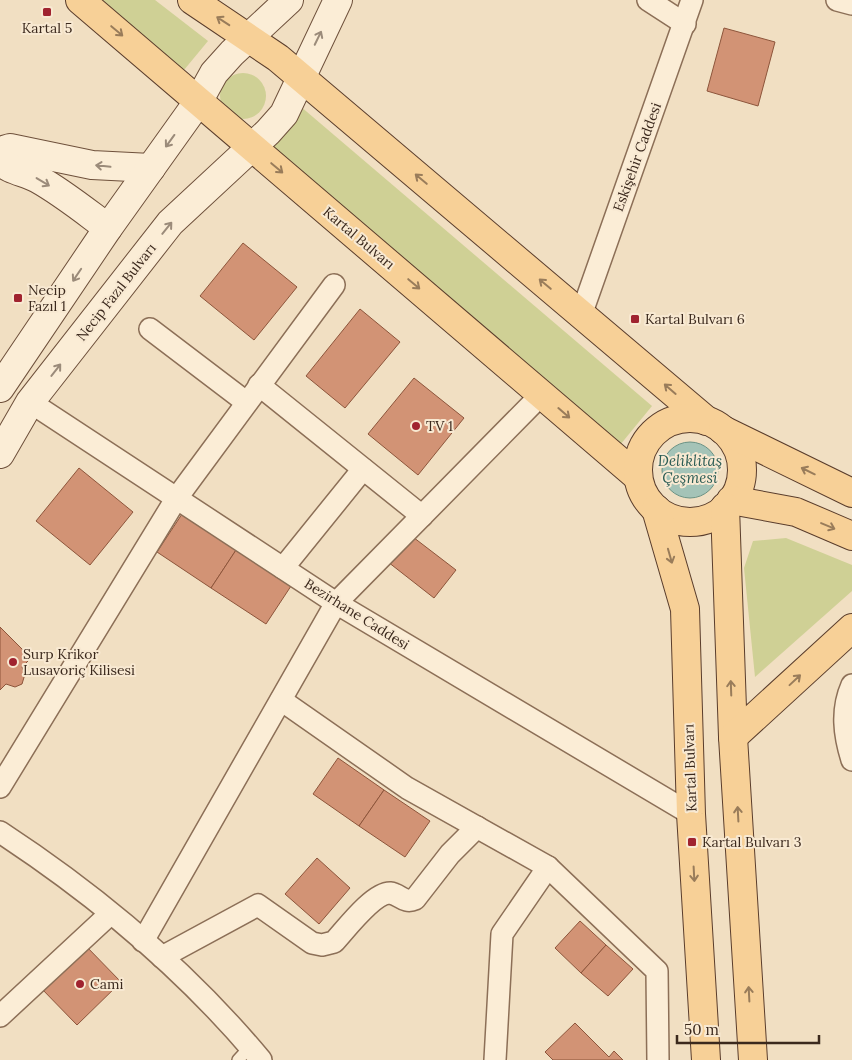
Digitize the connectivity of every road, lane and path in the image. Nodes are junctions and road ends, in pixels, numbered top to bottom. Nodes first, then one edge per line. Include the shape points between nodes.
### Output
1 (80, 0) edge
2 (192, 0) edge
3 (289, 0) edge
4 (338, 0) edge
5 (648, 0) edge
6 (692, 0) edge
7 (837, 0) edge
8 (852, 4) edge
9 (685, 24) junction
10 (249, 38) junction
11 (300, 76) junction
12 (198, 102) junction
13 (252, 147) junction
14 (0, 151) edge
15 (0, 161) edge
16 (151, 168) junction
17 (108, 228) junction
18 (334, 285) dead end
19 (581, 315) junction
20 (150, 329) dead end
21 (0, 388) edge
22 (252, 393) junction
23 (542, 394) junction
24 (30, 402) junction
25 (715, 425) junction
26 (0, 454) edge
27 (363, 469) junction
28 (638, 477) junction
29 (852, 493) edge
30 (176, 499) junction
31 (728, 504) junction
32 (656, 509) junction
33 (422, 516) junction
34 (852, 536) edge
35 (283, 568) junction
36 (336, 603) junction
37 (852, 628) edge
38 (852, 685) edge
39 (281, 700) junction
40 (733, 737) junction
41 (852, 760) edge
42 (0, 787) edge
43 (691, 814) junction
44 (477, 827) junction
45 (0, 832) edge
46 (548, 867) junction
47 (110, 914) junction
48 (143, 941) junction
49 (162, 957) junction
50 (0, 1016) edge
51 (250, 1056) edge
52 (495, 1060) edge
53 (658, 1060) edge
54 (706, 1060) edge
55 (753, 1060) edge

1 -> 12 main road, Kartal Bulvarı
10 -> 2 main road
3 - 10 street
11 -> 4 street, Necip Fazıl Bulvarı
5 - 9 street
6 - 9 street, Eskişehir Caddesi
7 - 8 street
9 - 19 street, Eskişehir Caddesi
10 - 11 main road
10 - 12 street via 214,73
11 - 13 street, Necip Fazıl Bulvarı via 284,114
19 -> 11 main road
12 - 13 main road, Kartal Bulvarı
12 -> 16 street
13 -> 23 main road, Kartal Bulvarı
24 -> 13 street, Necip Fazıl Bulvarı via 170,223
16 -> 14 street via 92,165 10,148
15 -> 17 street via 53,188
16 - 17 street
17 -> 21 street
18 - 22 street
25 -> 19 main road
20 - 22 street
22 - 27 street
22 - 30 street
23 -> 28 main road, Kartal Bulvarı
23 - 33 street
24 - 26 street, Necip Fazıl Bulvarı
24 - 30 street, Bezirhane Caddesi
25 - 28 main road via 688,418 676,420 654,432 641,452
29 -> 25 main road
25 - 31 main road via 734,444 741,462 739,487
27 - 33 street
27 - 35 street
28 - 32 main road
30 - 35 street, Bezirhane Caddesi
30 - 42 street
31 - 32 main road via 703,520 691,521 678,520
31 -> 34 main road via 796,512
40 -> 31 main road
32 -> 43 main road, Kartal Bulvarı via 685,609
33 - 36 street
35 - 36 street, Bezirhane Caddesi
36 - 39 street
36 - 43 street, Bezirhane Caddesi
40 -> 37 main road
38 - 41 street via 846,700 844,726
39 - 44 street via 407,788
39 - 48 street
55 -> 40 main road
43 -> 54 main road, Kartal Bulvarı
44 - 46 street
44 - 49 street via 450,854 415,900 404,900 387,893 377,896 334,942 312,942 258,906
45 - 47 street
46 - 52 street via 502,934
46 - 53 street via 657,971
47 - 48 street
47 - 50 street
48 - 49 street
49 - 51 street via 201,993

